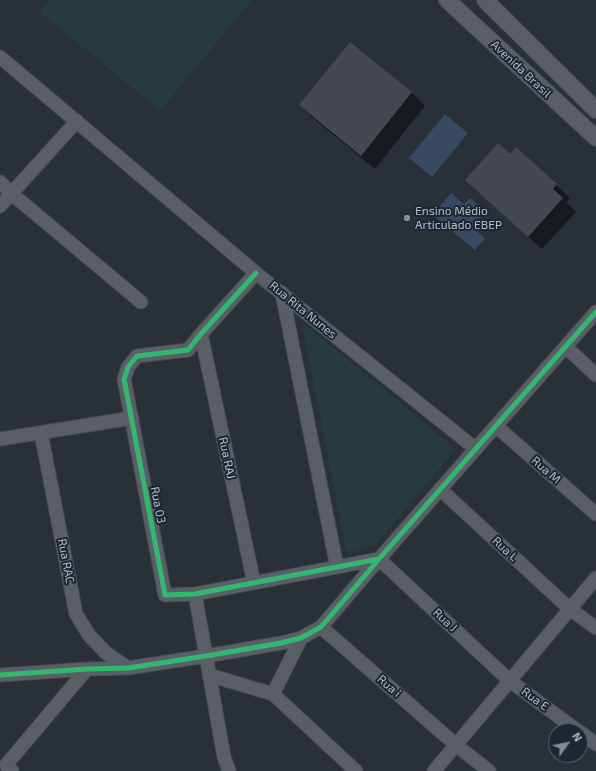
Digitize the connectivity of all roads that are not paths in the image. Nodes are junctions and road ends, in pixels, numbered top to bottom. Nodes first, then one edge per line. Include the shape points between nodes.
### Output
1 (485, 0) edge
2 (450, 1) edge
3 (0, 58) edge
4 (596, 110) edge
5 (77, 121) junction
6 (596, 138) edge
7 (0, 182) edge
8 (12, 194) junction
9 (0, 206) edge
10 (256, 273) junction
11 (282, 293) junction
12 (140, 302) dead end
13 (596, 312) edge
14 (200, 334) junction
15 (566, 347) junction
16 (596, 375) edge
17 (132, 418) junction
18 (496, 426) junction
19 (41, 433) junction
20 (0, 439) edge
21 (476, 448) junction
22 (440, 489) junction
23 (596, 514) edge
24 (379, 559) junction
25 (337, 567) junction
26 (596, 578) edge
27 (254, 583) junction
28 (195, 594) junction
29 (570, 609) junction
30 (321, 627) junction
31 (596, 628) edge
32 (301, 638) junction
33 (206, 656) junction
34 (128, 668) junction
35 (87, 669) junction
36 (0, 675) edge
37 (209, 675) junction
38 (510, 681) junction
39 (272, 694) junction
40 (567, 723) edge
41 (456, 745) junction
42 (9, 768) edge
43 (229, 771) edge
44 (356, 771) edge
45 (434, 771) edge
46 (489, 771) edge

1 - 4 street, Avenida Brasil
2 - 6 street, Avenida Brasil
3 - 5 street, Rua Rita Nunes
5 - 8 street
5 - 10 street, Rua Rita Nunes
7 - 8 street
8 - 9 street
8 - 12 street
10 - 11 street, Rua Rita Nunes
10 - 14 street, Rua 03
11 - 21 street, Rua Rita Nunes
11 - 25 street
13 - 15 street
14 - 17 street, Rua 03 via 188,350 137,356 128,367 124,379
14 - 27 street, Rua RAJ
15 - 16 street
15 - 18 street
17 - 19 street
17 - 28 street, Rua 03 via 165,595
18 - 21 street
18 - 23 street, Rua M
19 - 20 street
19 - 34 street, Rua RAC via 76,614 89,635 106,653
21 - 22 street
22 - 24 street
22 - 29 street, Rua L
24 - 25 street
24 - 30 street
24 - 38 street, Rua J
25 - 27 street
26 - 29 street
27 - 28 street
28 - 33 street
29 - 31 street, Rua L
29 - 38 street
30 - 32 street
30 - 41 street, Rua i
32 - 33 street
32 - 39 street
33 - 34 street
33 - 37 street
34 - 35 street
35 - 36 street
35 - 42 street
37 - 39 street
37 - 43 street via 224,757
38 - 40 street, Rua E
38 - 41 street
39 - 44 street
41 - 45 street
41 - 46 street, Rua i

